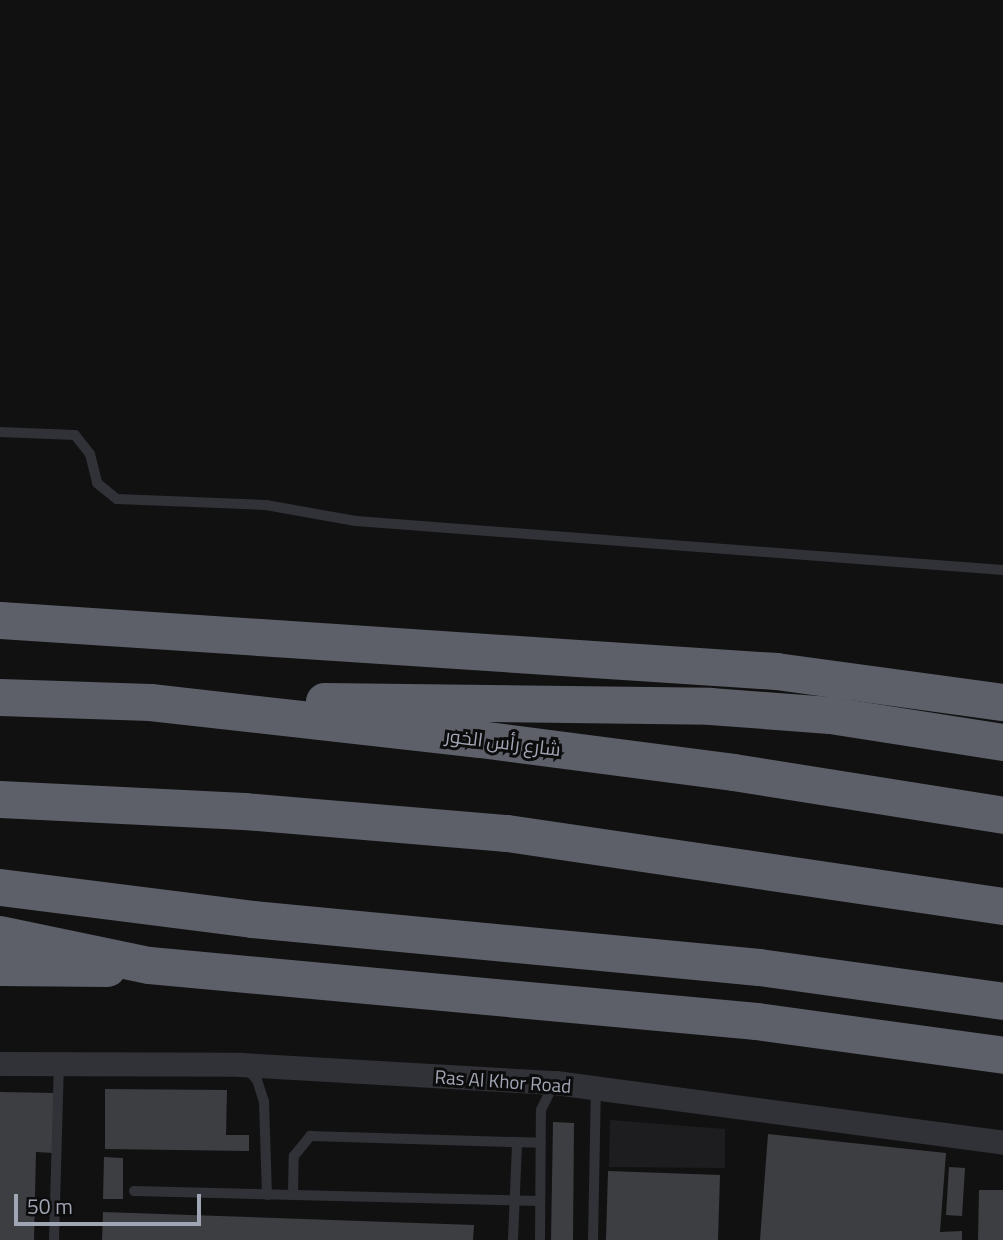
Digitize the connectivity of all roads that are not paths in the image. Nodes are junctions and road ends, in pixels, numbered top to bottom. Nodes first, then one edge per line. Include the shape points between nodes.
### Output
1 (0, 432) edge
2 (1003, 570) edge
3 (0, 620) edge
4 (0, 697) edge
5 (150, 702) junction
6 (1003, 702) edge
7 (1003, 743) edge
8 (0, 799) edge
9 (1003, 816) edge
10 (0, 887) edge
11 (1003, 906) edge
12 (0, 934) edge
13 (149, 965) junction
14 (0, 967) edge
15 (1003, 1000) edge
16 (1003, 1055) edge
17 (0, 1065) edge
18 (60, 1065) junction
19 (241, 1065) junction
20 (556, 1083) junction
21 (596, 1087) junction
22 (517, 1143) junction
23 (541, 1143) junction
24 (1003, 1143) edge
25 (134, 1191) dead end
26 (267, 1195) junction
27 (293, 1195) junction
28 (515, 1201) junction
29 (540, 1201) junction
30 (54, 1240) edge
31 (513, 1240) edge
32 (540, 1240) edge
33 (593, 1240) edge

1 - 2 lane via 75,435 90,454 97,483 117,499 266,505 356,521
3 - 6 highway via 776,671
4 - 5 highway, شارع رأس الخور
5 - 7 highway via 710,706 854,718
5 - 9 highway, شارع رأس الخور via 733,772
8 - 11 highway via 244,811 508,833
10 - 15 highway via 252,919 759,967
12 - 13 highway
13 - 14 highway
13 - 16 highway via 756,1021
17 - 18 street, Ras Al Khor Road
18 - 19 street, Ras Al Khor Road
18 - 30 lane
19 - 20 street, Ras Al Khor Road
19 - 26 lane via 257,1080 264,1101
20 - 21 street, Ras Al Khor Road
20 - 23 lane via 542,1102
21 - 24 street, Ras Al Khor Road
21 - 33 lane
22 - 23 lane
22 - 27 lane via 310,1136 294,1156
22 - 28 lane
23 - 29 lane
25 - 26 lane
26 - 27 lane
27 - 28 lane
28 - 29 lane
28 - 31 lane
29 - 32 lane

